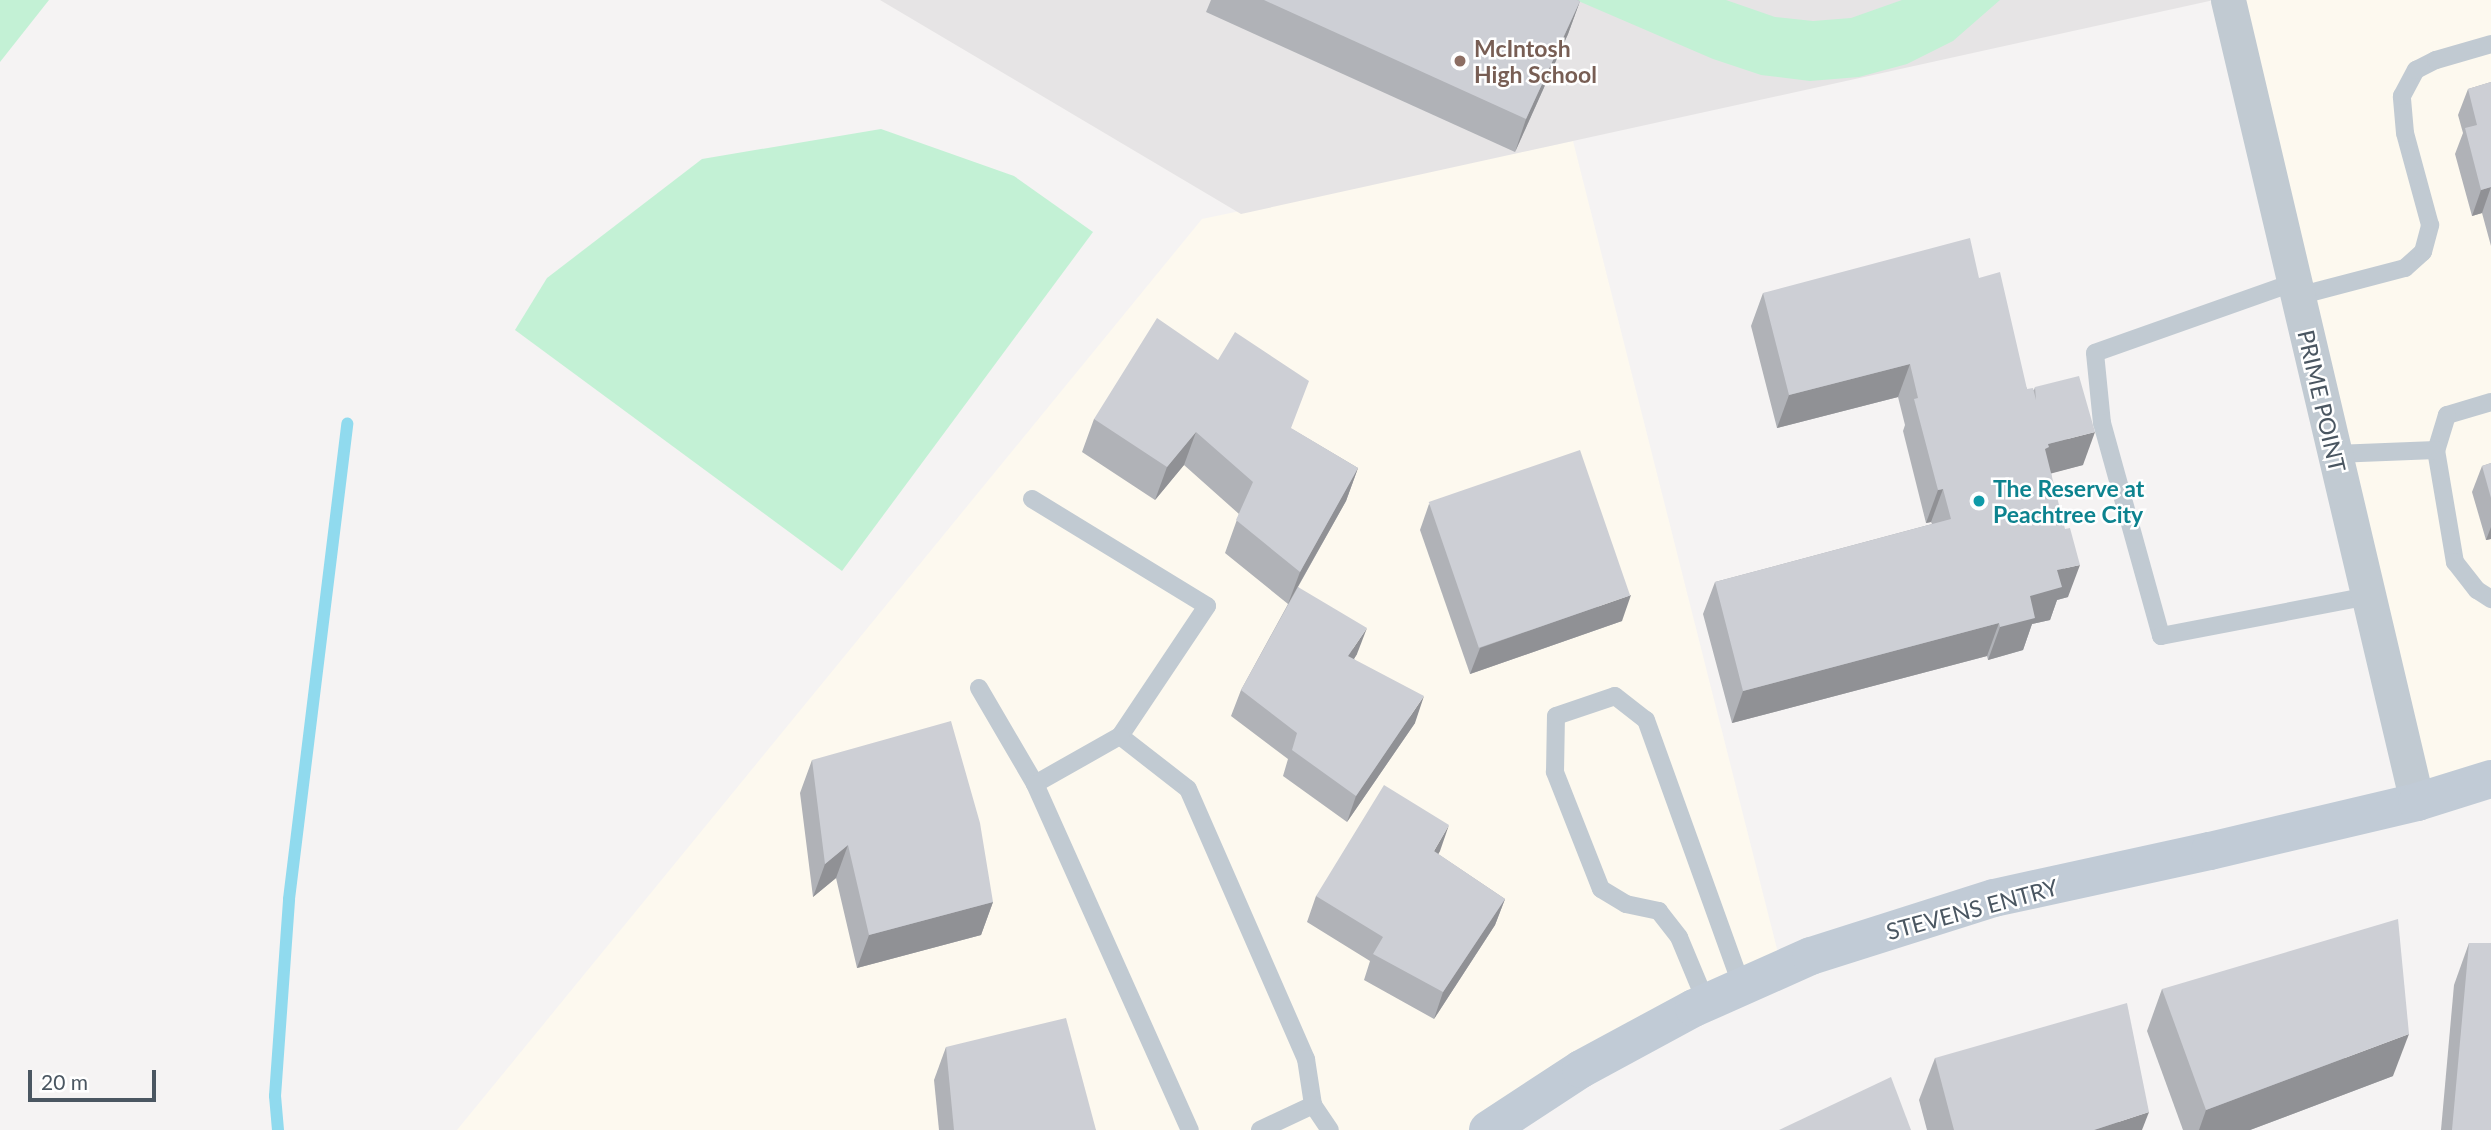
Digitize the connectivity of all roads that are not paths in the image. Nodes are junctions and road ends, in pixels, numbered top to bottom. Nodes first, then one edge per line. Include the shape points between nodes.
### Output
1 (2228, 0) edge
2 (2491, 44) edge
3 (2296, 289) junction
4 (2491, 402) edge
5 (2436, 450) junction
6 (2335, 454) junction
7 (1032, 499) dead end
8 (2368, 596) junction
9 (2491, 599) edge
10 (979, 688) dead end
11 (1120, 736) junction
12 (2491, 779) edge
13 (1035, 784) junction
14 (2417, 802) junction
15 (1742, 987) junction
16 (1706, 1002) junction
17 (1313, 1105) junction
18 (1191, 1130) edge
19 (1260, 1130) edge
20 (1329, 1130) edge
21 (1488, 1130) edge

1 - 3 street, PRIME POINT
2 - 3 lane via 2416,71 2402,96 2405,133 2430,225 2423,252 2405,268
3 - 6 street, PRIME POINT
3 - 8 lane via 2195,317 2095,353 2102,423 2161,636
4 - 5 lane via 2446,415
5 - 6 lane
5 - 9 lane via 2455,562 2477,590
6 - 8 street, PRIME POINT
7 - 11 lane via 1207,606
8 - 14 street, PRIME POINT
10 - 13 lane
11 - 13 lane
11 - 17 lane via 1188,789 1306,1059
12 - 14 street, STEVENS ENTRY
13 - 18 lane
14 - 15 street, STEVENS ENTRY via 1956,908 1811,956
15 - 16 street, STEVENS ENTRY
15 - 16 lane via 1646,720 1615,696 1556,716 1555,772 1601,889 1626,904 1659,911 1679,937
16 - 21 street, STEVENS ENTRY via 1581,1069
17 - 19 lane
17 - 20 lane

